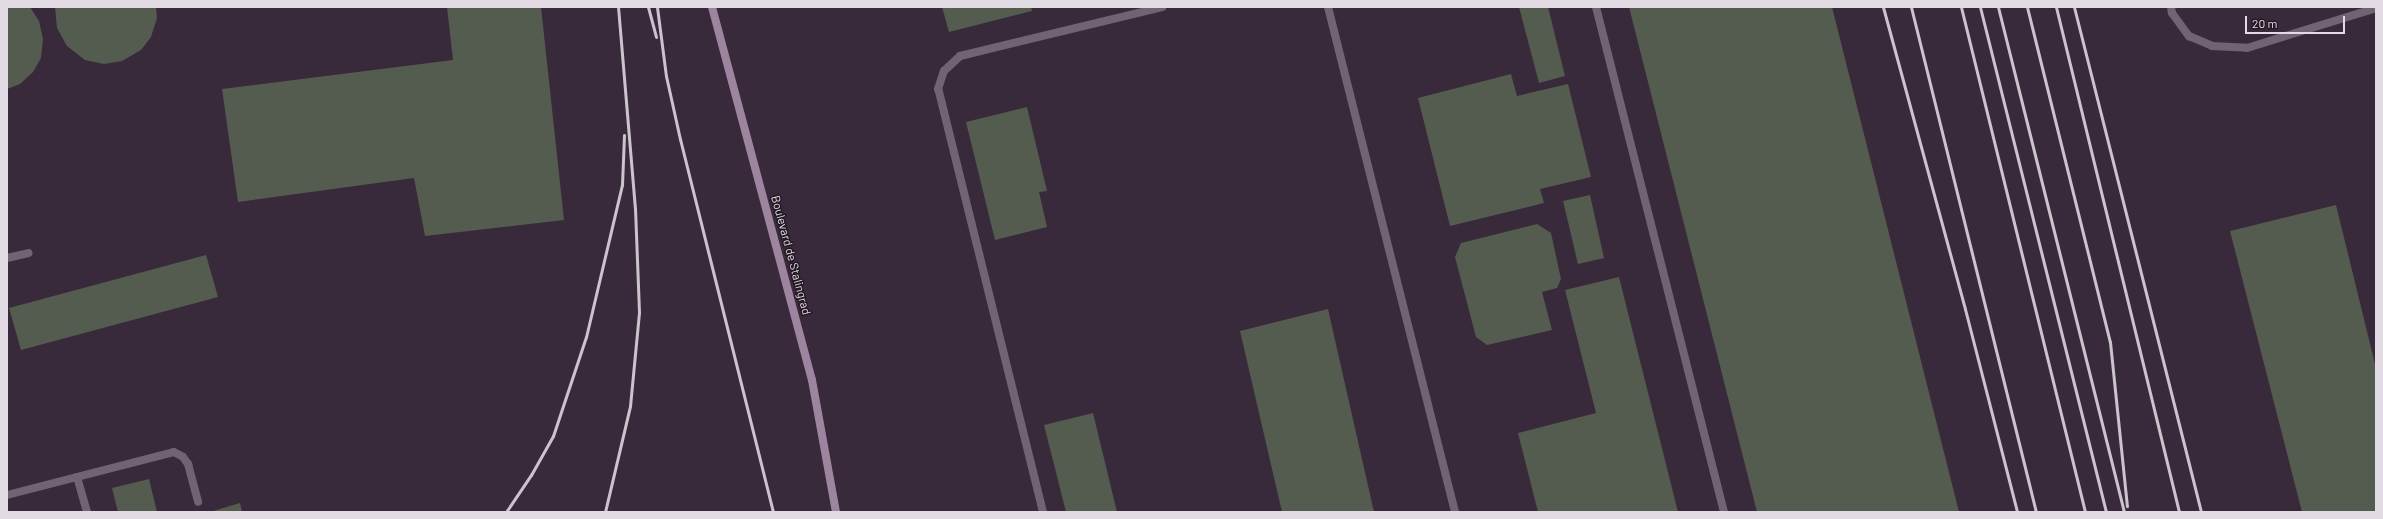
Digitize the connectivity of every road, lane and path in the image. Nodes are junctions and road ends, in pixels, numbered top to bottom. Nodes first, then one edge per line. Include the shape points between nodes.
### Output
1 (712, 7) edge
2 (1162, 7) edge
3 (1328, 7) edge
4 (1596, 7) edge
5 (2171, 7) edge
6 (2376, 8) edge
7 (28, 252) dead end
8 (7, 258) edge
9 (77, 477) junction
10 (7, 496) edge
11 (198, 502) dead end
12 (87, 512) edge
13 (836, 512) edge
14 (1043, 512) edge
15 (1455, 512) edge
16 (1724, 512) edge

1 - 13 main road, Boulevard de Stalingrad via 812,380
2 - 14 lane via 960,56 944,71 938,89
3 - 15 lane
4 - 16 lane
5 - 6 lane via 2172,13 2189,36 2212,46 2247,48
7 - 8 lane
9 - 10 lane
9 - 11 lane via 174,452 183,457 188,464
9 - 12 lane

